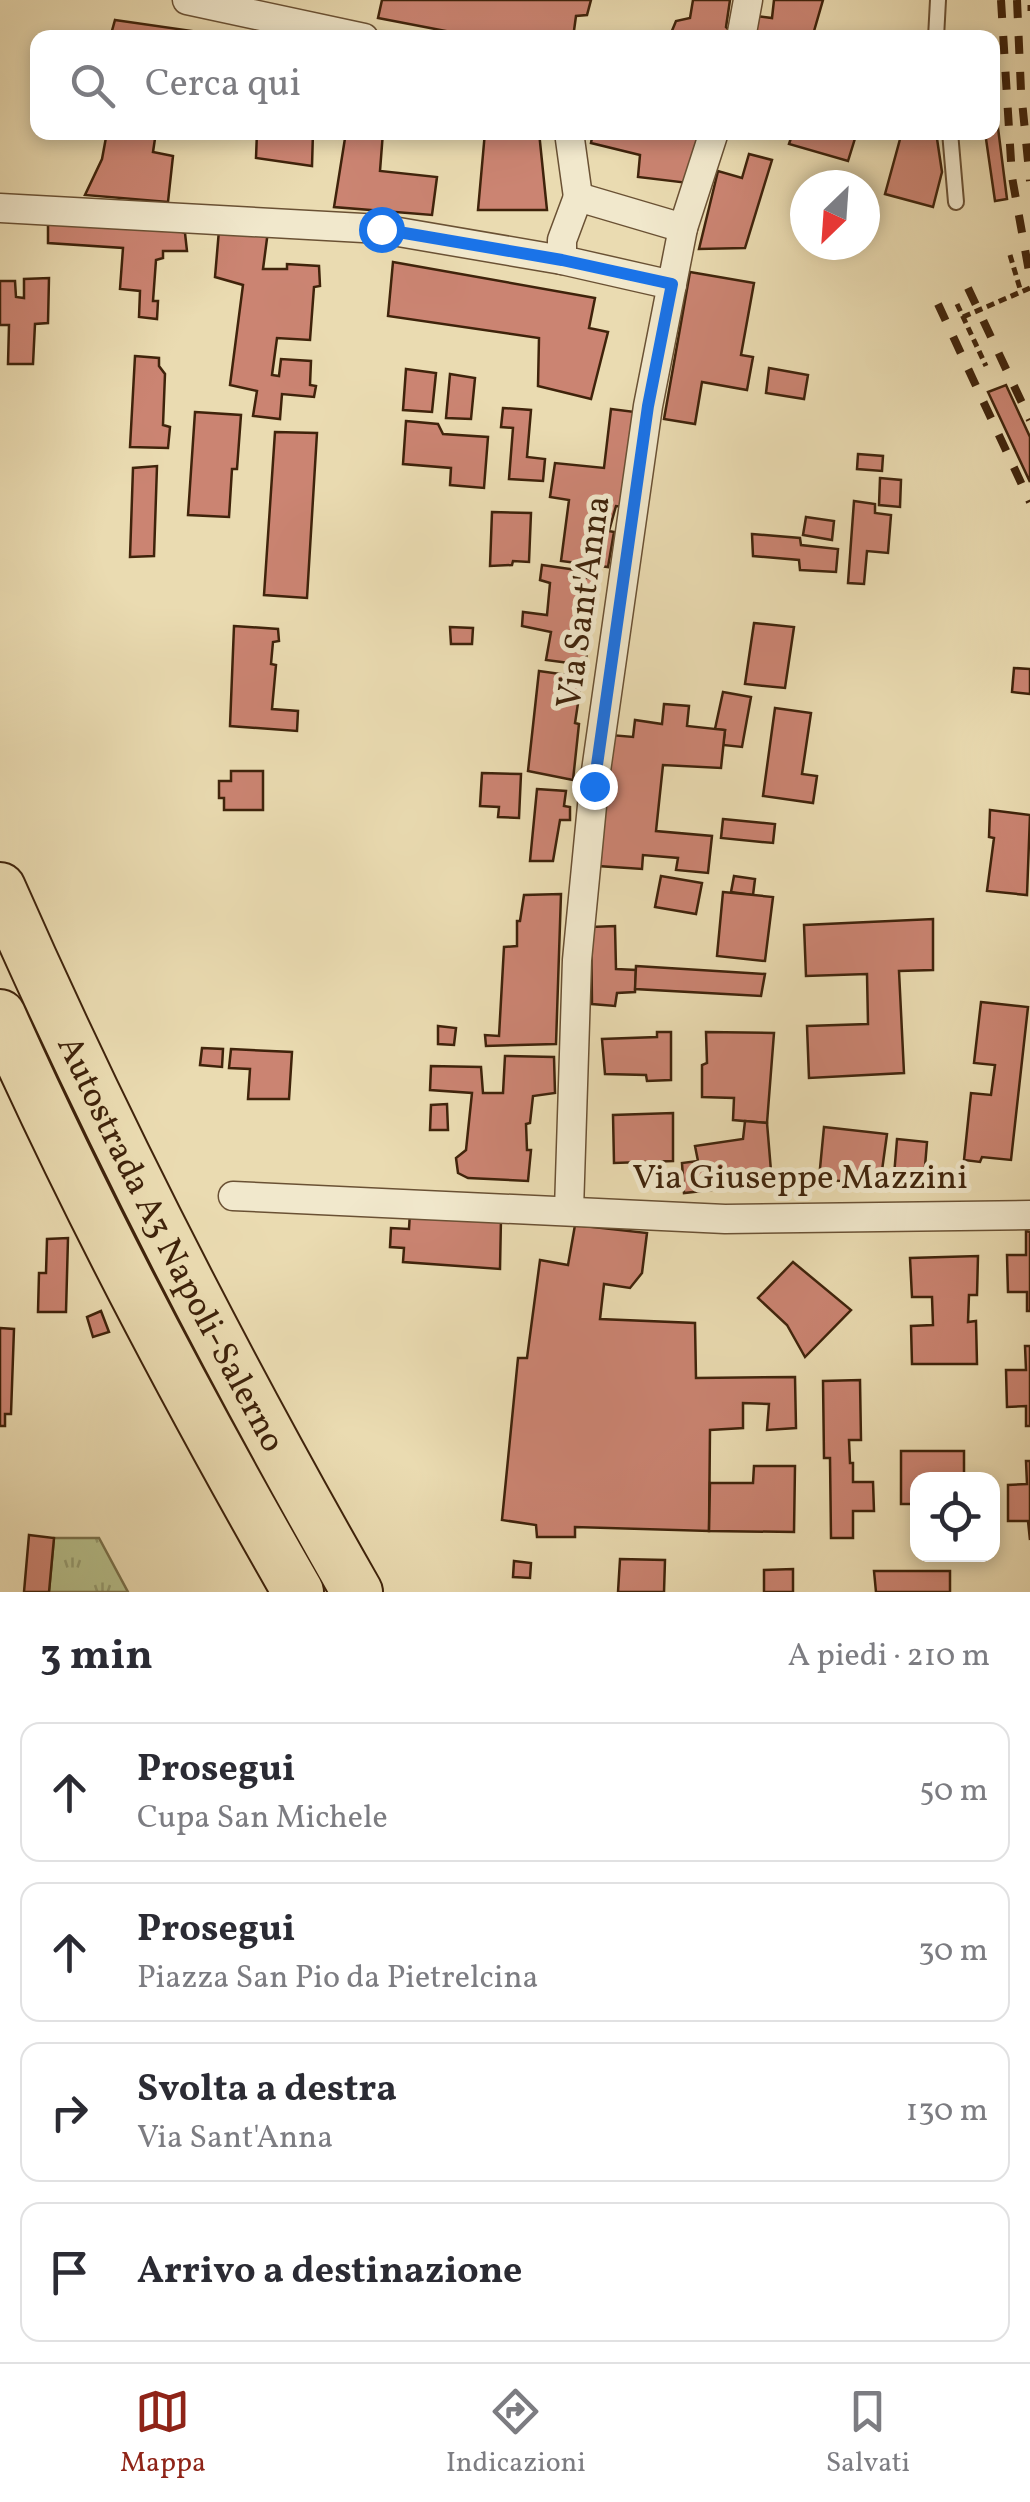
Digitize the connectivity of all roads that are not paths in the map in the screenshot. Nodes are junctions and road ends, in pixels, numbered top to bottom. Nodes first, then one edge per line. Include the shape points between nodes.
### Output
1 (187, 0) edge
2 (748, 0) edge
3 (938, 0) edge
4 (327, 30) edge
5 (742, 30) edge
6 (936, 30) edge
7 (570, 140) edge
8 (712, 140) edge
9 (951, 140) edge
10 (578, 197) junction
11 (956, 202) dead end
12 (0, 208) edge
13 (684, 228) junction
14 (562, 260) junction
15 (672, 284) junction
16 (0, 860) edge
17 (7, 904) edge
18 (0, 1015) edge
19 (233, 1196) dead end
20 (570, 1210) junction
21 (1030, 1215) edge
22 (298, 1592) edge
23 (358, 1592) edge

1 - 4 street
2 - 5 street
3 - 6 lane
7 - 10 street
8 - 13 street, Via Sant'Anna
9 - 11 lane
10 - 13 street
10 - 14 street
12 - 14 street via 381,229
13 - 15 street, Via Sant'Anna
14 - 15 street
15 - 20 street, Via Sant'Anna via 594,786 577,960
16 - 17 highway, Autostrada A3 Napoli-Salerno
17 - 23 highway, Autostrada A3 Napoli-Salerno via 130,1168 265,1431
18 - 22 highway, Autostrada A3 Napoli-Salerno via 228,1470
19 - 20 street, Via Giuseppe Mazzini
20 - 21 street, Via Giuseppe Mazzini via 725,1218

